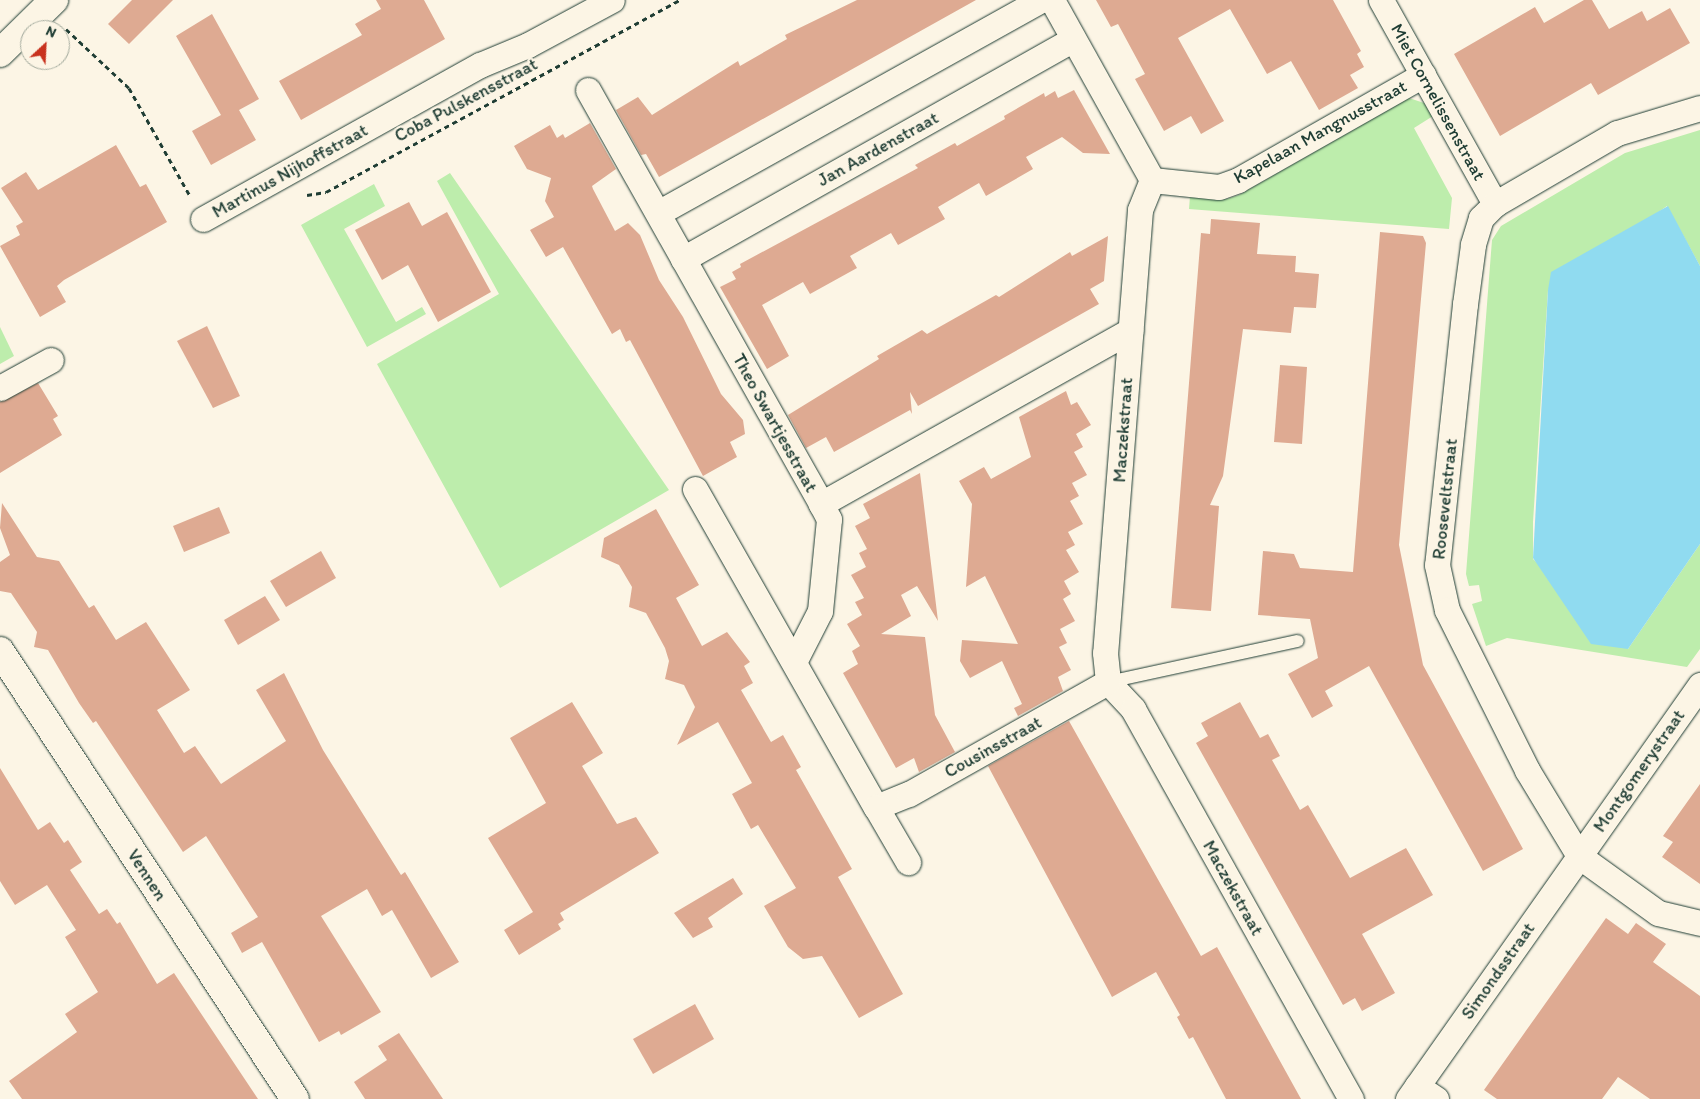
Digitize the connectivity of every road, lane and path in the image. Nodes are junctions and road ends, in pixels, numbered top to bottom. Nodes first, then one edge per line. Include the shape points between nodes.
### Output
1 (612, 0) edge
2 (680, 0) edge
3 (1041, 0) edge
4 (1052, 0) edge
5 (1381, 0) edge
6 (49, 5) edge
7 (556, 31) junction
8 (1074, 39) junction
9 (0, 53) edge
10 (572, 60) junction
11 (1423, 75) junction
12 (588, 90) joint
13 (1700, 108) edge
14 (1152, 180) junction
15 (296, 196) dead end
16 (1495, 204) junction
17 (658, 213) junction
18 (203, 219) joint
19 (683, 259) junction
20 (1131, 330) junction
21 (51, 360) dead end
22 (0, 388) edge
23 (695, 488) dead end
24 (821, 504) junction
25 (1298, 641) dead end
26 (0, 651) edge
27 (794, 662) junction
28 (1108, 682) junction
29 (1700, 685) edge
30 (876, 807) junction
31 (1579, 856) junction
32 (908, 862) dead end
33 (1700, 923) edge
34 (1421, 1095) edge
35 (295, 1099) edge
36 (1351, 1099) edge

1 - 7 street, Martinus Nijhoffstraat
2 - 10 path, Coba Pulskensstraat
3 - 17 street
4 - 8 street
5 - 11 street, Miet Cornelissenstraat
6 - 9 street
6 - 18 path, Martinus Nijhoffstraat via 129,88
7 - 10 path
7 - 18 street, Martinus Nijhoffstraat via 480,65
8 - 14 street
8 - 19 street, Jan Aardenstraat
10 - 12 path
10 - 15 path, Coba Pulskensstraat via 326,192
11 - 14 street, Kapelaan Mangnusstraat via 1238,180 1219,187
11 - 16 street, Miet Cornelissenstraat
12 - 17 street, Theo Swartjesstraat
13 - 16 street, Rooseveltstraat via 1617,134
14 - 20 street, Maczekstraat via 1140,210
16 - 31 street, Rooseveltstraat via 1481,218 1473,245 1437,565 1452,619 1527,770
17 - 19 street, Theo Swartjesstraat
19 - 24 street, Theo Swartjesstraat
20 - 24 street, Theo Swartjesstraat
20 - 28 street, Maczekstraat via 1106,653
21 - 22 street
23 - 27 street
24 - 27 street via 829,519 820,611
25 - 28 lane
26 - 35 street, Vennen
27 - 30 street
28 - 30 street, Cousinsstraat via 909,794
28 - 36 street, Maczekstraat via 1133,710
29 - 31 street, Montgomerystraat
30 - 32 street
31 - 33 street, Rooseveltstraat via 1658,913
31 - 34 street, Simondsstraat

